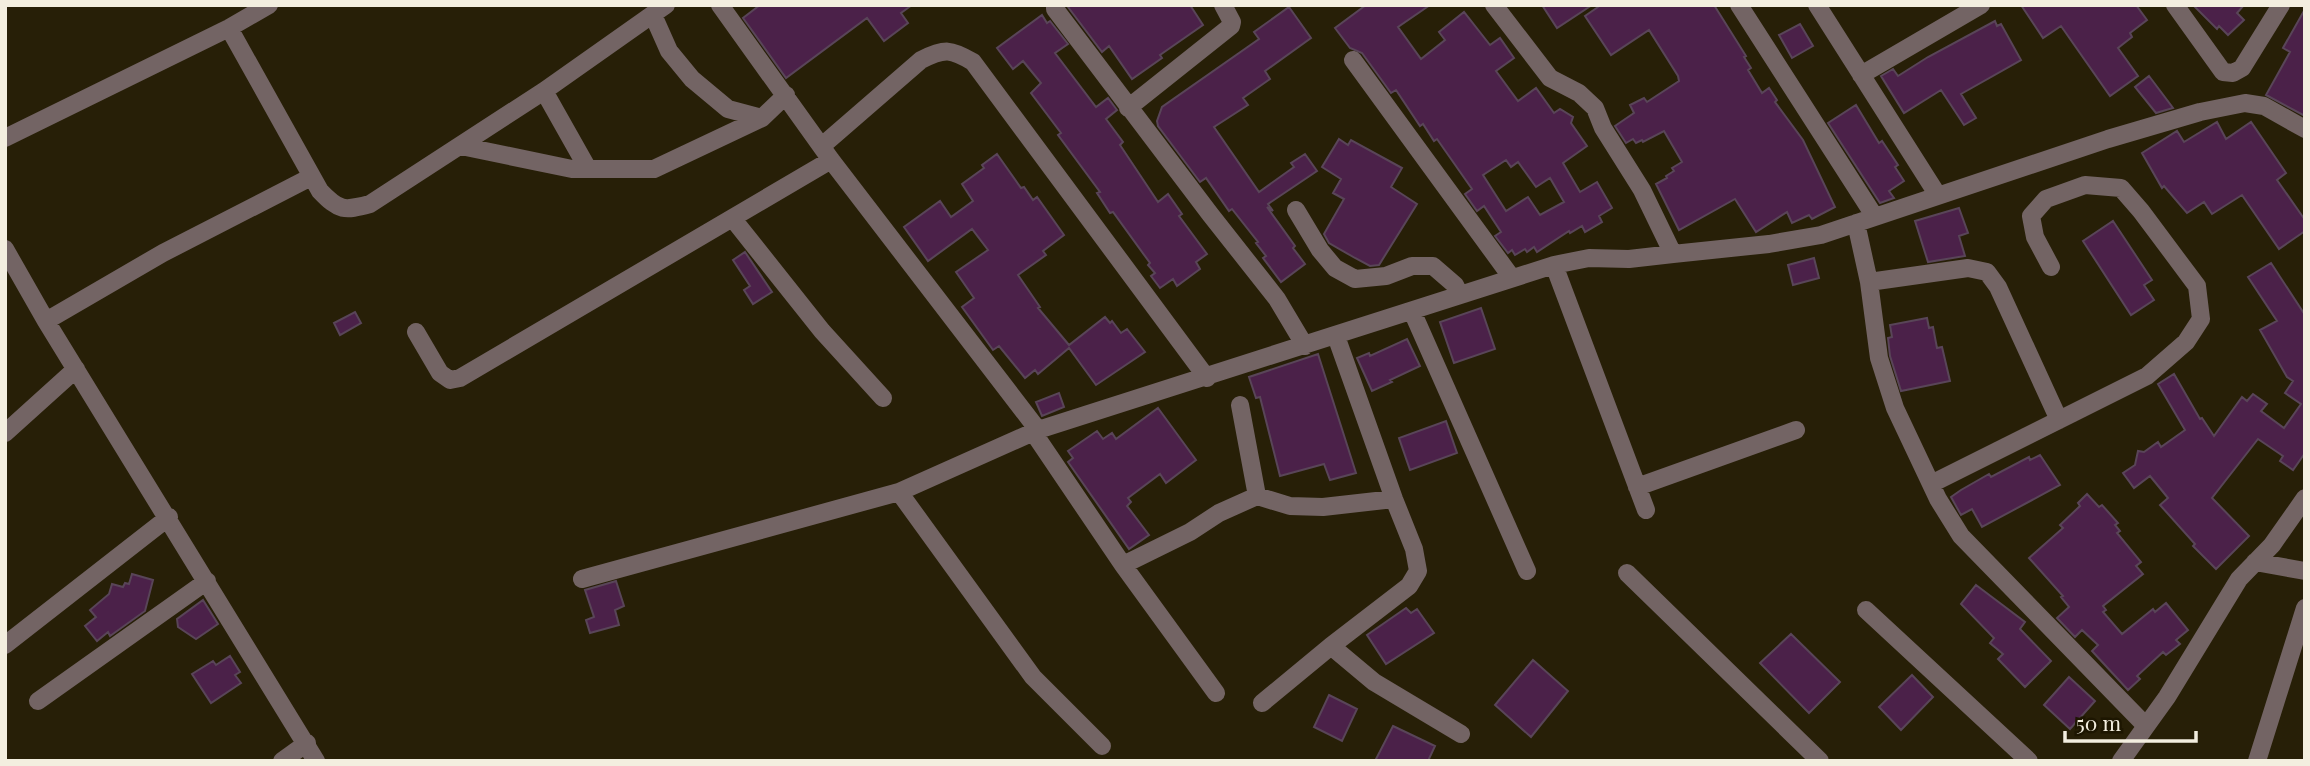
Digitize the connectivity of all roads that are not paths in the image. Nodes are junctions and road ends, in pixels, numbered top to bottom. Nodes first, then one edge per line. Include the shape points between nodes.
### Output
1 (270, 5) edge
2 (720, 5) edge
3 (1055, 5) edge
4 (1223, 5) edge
5 (1494, 5) edge
6 (1739, 5) edge
7 (1817, 5) edge
8 (1981, 5) edge
9 (2175, 5) edge
10 (2281, 5) edge
11 (659, 10) edge
12 (229, 28) junction
13 (1353, 60) dead end
14 (2233, 73) junction
15 (1861, 75) junction
16 (544, 91) junction
17 (786, 95) junction
18 (2245, 103) junction
19 (1129, 108) junction
20 (762, 118) junction
21 (2305, 129) edge
22 (5, 138) edge
23 (461, 146) junction
24 (827, 153) junction
25 (588, 169) junction
26 (312, 177) junction
27 (1937, 194) junction
28 (1296, 210) dead end
29 (1875, 217) junction
30 (733, 219) junction
31 (1856, 223) junction
32 (5, 249) edge
33 (1673, 254) junction
34 (1554, 265) junction
35 (2051, 267) dead end
36 (1512, 278) junction
37 (1869, 282) junction
38 (1460, 295) junction
39 (1412, 311) junction
40 (46, 321) junction
41 (416, 332) dead end
42 (1336, 336) junction
43 (1305, 346) junction
44 (76, 369) junction
45 (1207, 378) junction
46 (883, 398) dead end
47 (1240, 405) dead end
48 (2059, 420) junction
49 (1796, 430) dead end
50 (1035, 431) junction
51 (5, 433) edge
52 (1931, 484) junction
53 (1637, 486) junction
54 (899, 492) junction
55 (1257, 496) junction
56 (2305, 498) edge
57 (1394, 499) junction
58 (1646, 510) dead end
59 (169, 517) junction
60 (2255, 562) junction
61 (1123, 565) junction
62 (1527, 571) dead end
63 (2305, 572) edge
64 (1627, 573) dead end
65 (582, 579) dead end
66 (207, 581) junction
67 (2305, 608) edge
68 (1866, 610) dead end
69 (5, 645) edge
70 (1331, 646) junction
71 (1216, 693) dead end
72 (38, 701) dead end
73 (1262, 703) dead end
74 (2147, 726) junction
75 (1461, 734) dead end
76 (307, 743) junction
77 (1102, 746) dead end
78 (282, 761) edge
79 (316, 761) edge
80 (1820, 761) edge
81 (2029, 761) edge
82 (2121, 761) edge
83 (2257, 761) edge

1 - 12 street
2 - 17 street
3 - 19 street
4 - 19 street via 1231,26
5 - 33 street via 1550,78 1579,93 1595,108
6 - 29 street
7 - 15 street
8 - 15 street
9 - 14 street via 2223,72
10 - 14 street via 2242,68
11 - 16 street
11 - 20 street via 669,51 692,79 728,109
12 - 22 street
12 - 26 street
13 - 36 street
14 - 18 street
15 - 27 street
16 - 23 street
16 - 25 street
17 - 20 street
17 - 24 street
18 - 21 street via 2264,106
18 - 27 street via 2108,139
19 - 43 street via 1289,315
20 - 25 street via 654,169
23 - 25 street
23 - 26 street via 370,204 349,210 335,207
24 - 30 street
24 - 45 street via 921,60 954,50 973,62
24 - 50 street
26 - 40 street via 163,253
27 - 29 street
28 - 38 street via 1335,268 1355,279 1433,266
29 - 31 street
30 - 41 street via 460,378 450,380 440,373
30 - 46 street via 822,331
31 - 33 street via 1821,235
31 - 37 street
32 - 40 street
33 - 34 street via 1589,258
34 - 36 street
34 - 53 street
35 - 48 street via 2035,237 2031,216 2046,199 2085,185 2121,188 2197,286 2201,319 2186,342 2147,376
36 - 38 street
37 - 48 street via 1968,268 1987,272
37 - 52 street via 1880,358 1895,408
38 - 39 street
39 - 42 street
39 - 62 street
40 - 44 street
42 - 43 street
42 - 57 street
43 - 45 street
44 - 51 street
44 - 59 street
45 - 50 street
47 - 55 street
48 - 52 street
49 - 53 street
50 - 54 street
50 - 61 street
52 - 74 street via 1961,536
53 - 58 street
54 - 65 street
54 - 77 street via 1033,677
55 - 57 street via 1290,506 1323,507
55 - 61 street
56 - 60 street
57 - 70 street via 1418,571 1409,586
59 - 66 street
59 - 69 street
60 - 63 street
60 - 74 street via 2239,579
61 - 71 street
64 - 80 street
66 - 72 street
66 - 76 street
67 - 83 street
68 - 81 street
70 - 73 street
70 - 75 street via 1374,681
74 - 82 street
76 - 78 street
76 - 79 street

